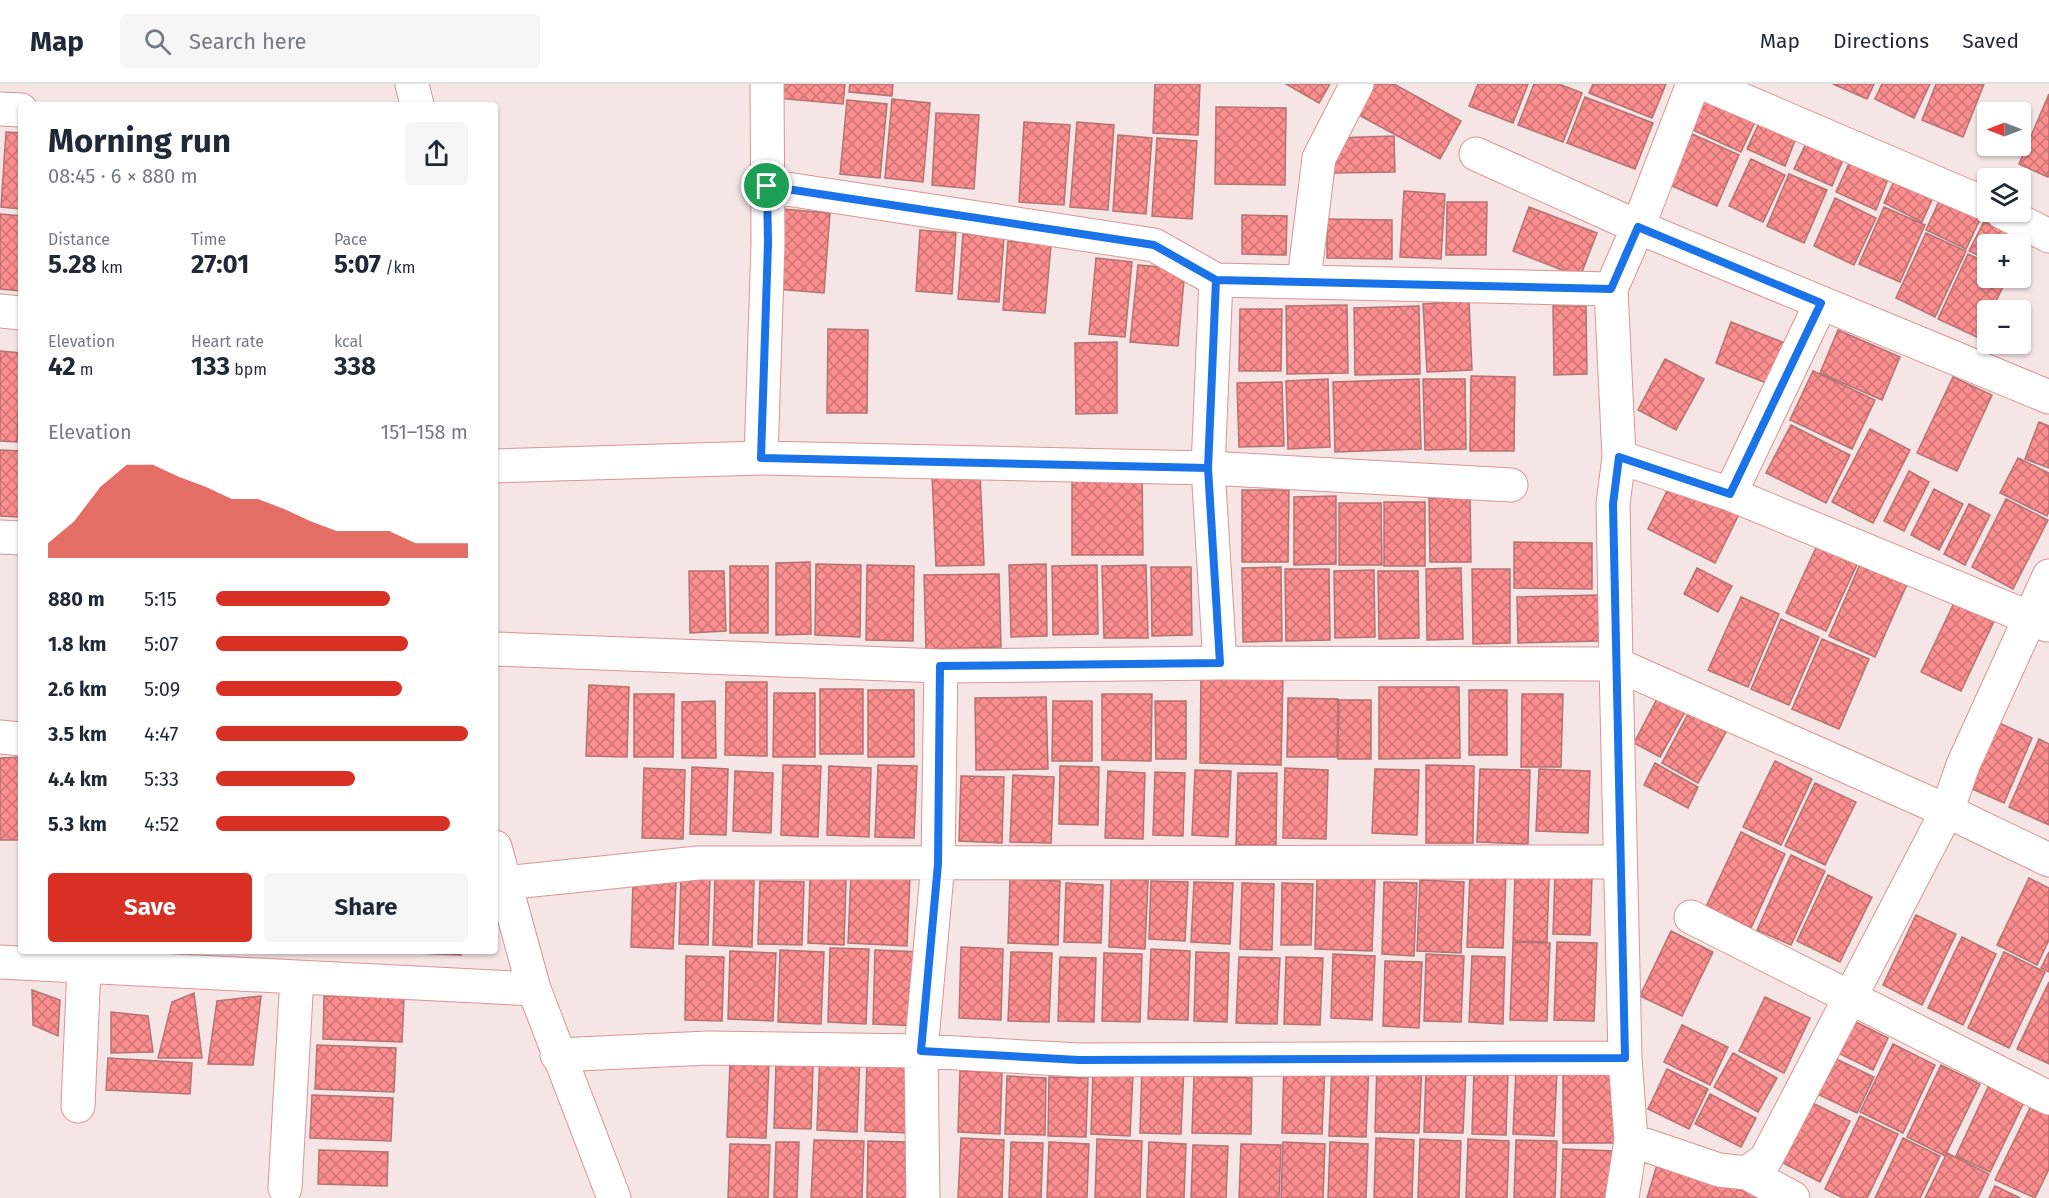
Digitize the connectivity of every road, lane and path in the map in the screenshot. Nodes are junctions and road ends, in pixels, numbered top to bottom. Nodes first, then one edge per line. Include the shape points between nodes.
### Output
1 (412, 84) edge
2 (767, 84) edge
3 (1357, 84) edge
4 (1693, 84) edge
5 (1705, 84) edge
6 (416, 102) edge
7 (0, 109) edge
8 (18, 110) edge
9 (1476, 154) dead end
10 (767, 186) junction
11 (1977, 200) edge
12 (2022, 222) edge
13 (1638, 227) junction
14 (2049, 236) edge
15 (1216, 280) junction
16 (1304, 280) junction
17 (1611, 289) junction
18 (1821, 303) junction
19 (0, 311) edge
20 (18, 313) edge
21 (2049, 397) edge
22 (1619, 457) junction
23 (761, 458) junction
24 (498, 466) edge
25 (1208, 468) junction
26 (1511, 485) dead end
27 (1730, 494) junction
28 (0, 537) edge
29 (18, 538) edge
30 (2049, 576) edge
31 (2039, 621) edge
32 (498, 649) edge
33 (1220, 663) junction
34 (1616, 664) junction
35 (940, 666) junction
36 (0, 736) edge
37 (18, 739) edge
38 (1947, 811) junction
39 (498, 859) edge
40 (2049, 860) edge
41 (1620, 862) junction
42 (938, 864) junction
43 (504, 884) junction
44 (1691, 917) dead end
45 (0, 962) edge
46 (84, 967) junction
47 (297, 977) junction
48 (534, 989) junction
49 (1851, 998) junction
50 (921, 1051) junction
51 (557, 1055) junction
52 (1625, 1058) junction
53 (2049, 1098) edge
54 (78, 1106) dead end
55 (1631, 1140) junction
56 (1747, 1173) junction
57 (285, 1188) dead end
58 (614, 1198) edge
59 (923, 1198) edge
60 (1622, 1198) edge
61 (1793, 1198) edge

1 - 6 street
2 - 10 street
3 - 16 street via 1318,158
4 - 13 street
5 - 11 street
7 - 8 street
9 - 13 street
10 - 15 street via 1154,245
10 - 23 street
12 - 14 street
13 - 17 street
13 - 18 street
15 - 16 street
15 - 25 street
16 - 17 street
17 - 22 street
18 - 21 street
18 - 27 street
19 - 20 street
22 - 27 street
22 - 34 street via 1613,504
23 - 24 street
23 - 25 street
25 - 26 street
25 - 33 street
27 - 31 street
28 - 29 street
30 - 31 street
31 - 38 street via 1963,765
32 - 35 street
33 - 34 street
33 - 35 street
34 - 38 street
34 - 41 street
35 - 42 street
36 - 37 street
38 - 40 street
38 - 49 street
39 - 43 street
41 - 42 street
41 - 52 street
42 - 43 street via 698,863
42 - 50 street
43 - 48 street
44 - 49 street
45 - 46 street
46 - 47 street
46 - 54 street
47 - 48 street
47 - 57 street
48 - 51 street
49 - 53 street
49 - 56 street via 1766,1159
50 - 51 street via 708,1048
50 - 52 street via 1079,1060
50 - 59 street
51 - 58 street
52 - 55 street
55 - 56 street via 1719,1170
55 - 60 street
56 - 61 street

